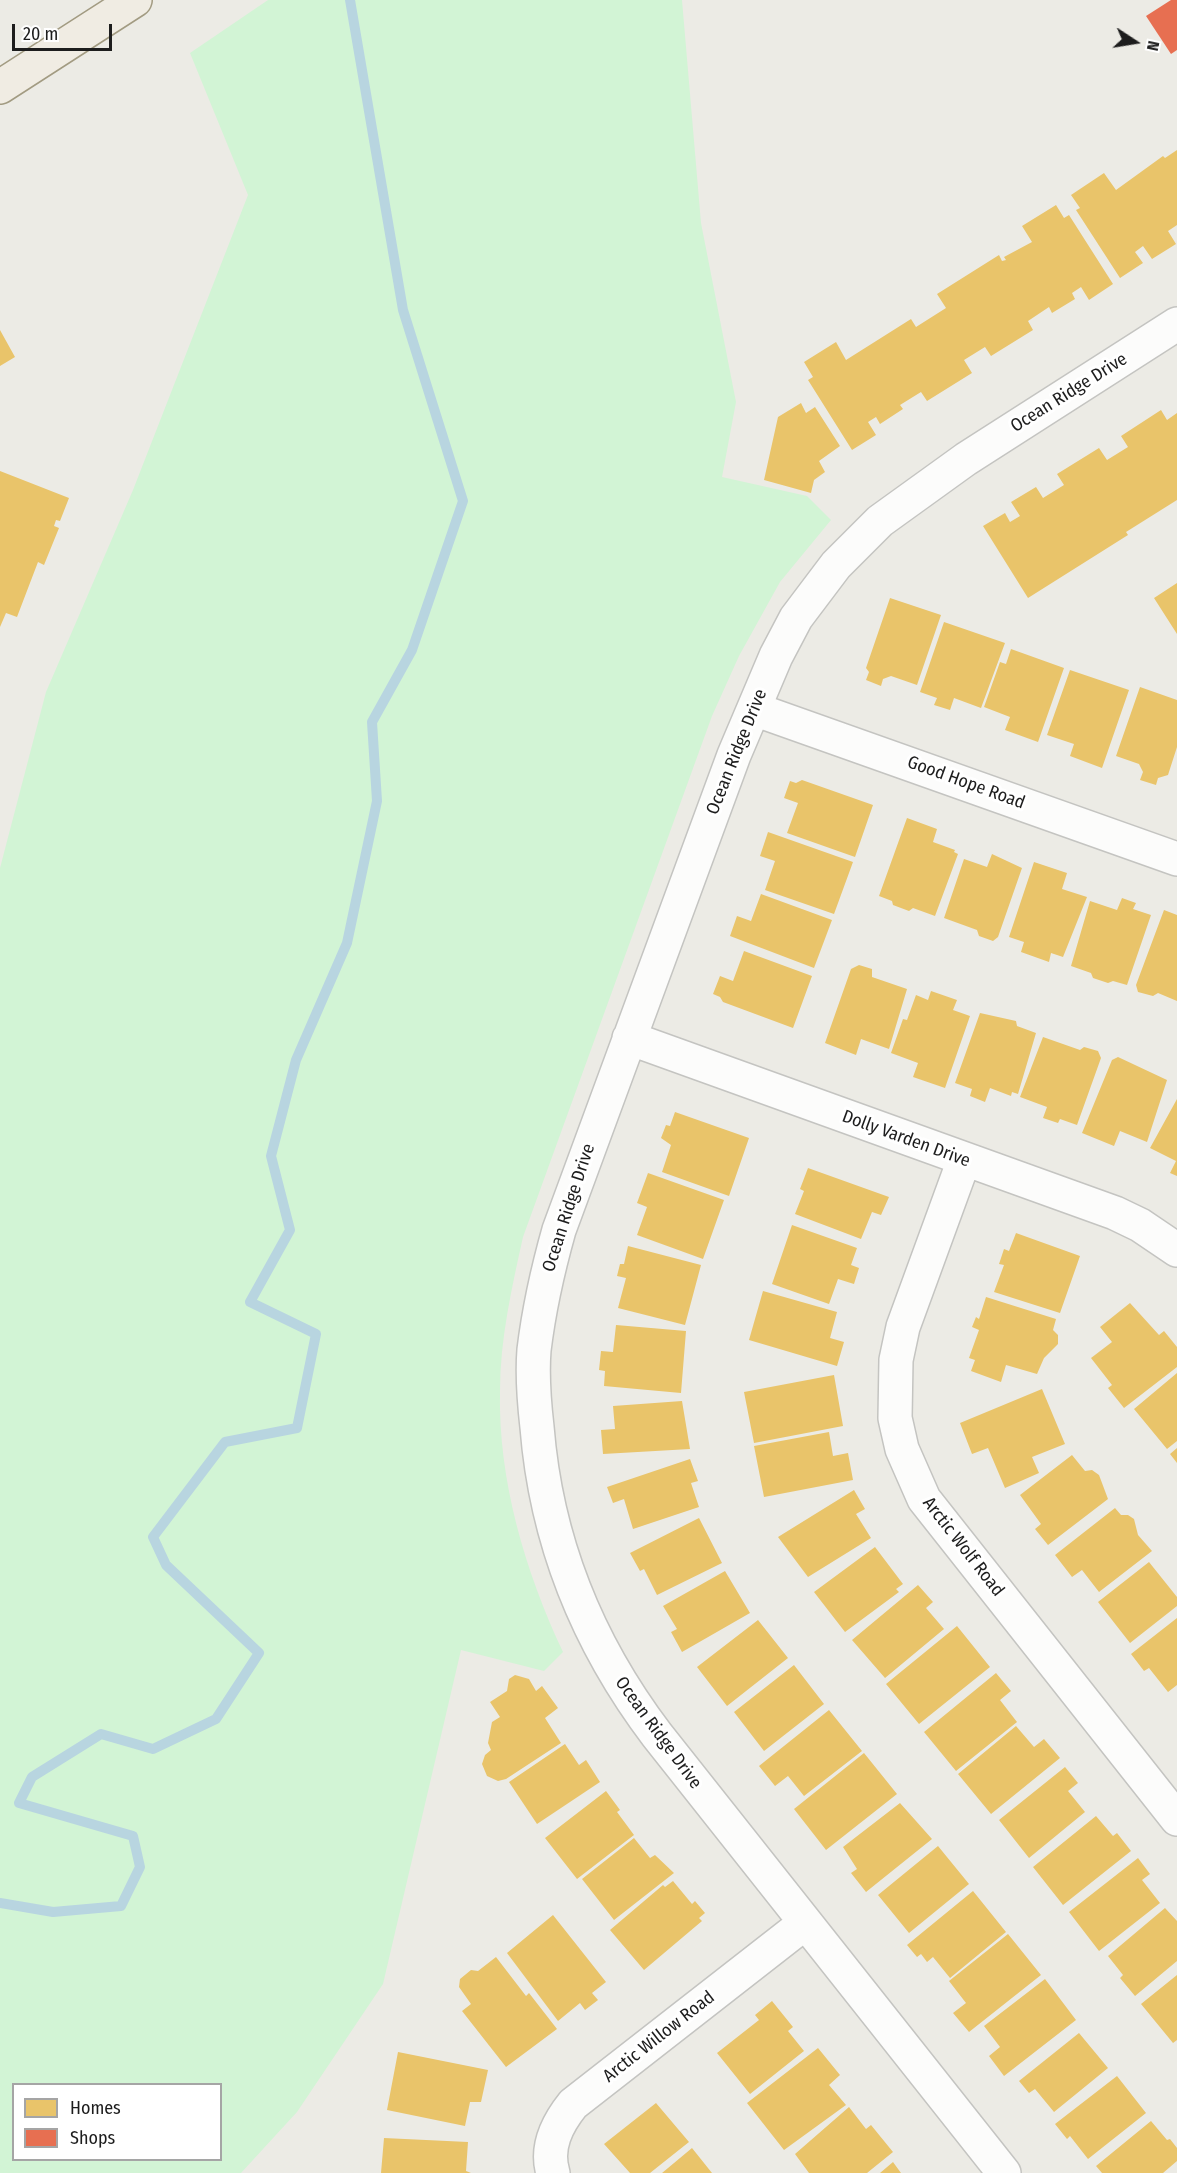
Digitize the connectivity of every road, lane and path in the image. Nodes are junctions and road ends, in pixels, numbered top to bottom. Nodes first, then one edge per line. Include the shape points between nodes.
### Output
1 (135, 0) edge
2 (0, 87) edge
3 (1177, 324) edge
4 (754, 709) junction
5 (1177, 859) edge
6 (629, 1038) junction
7 (964, 1160) junction
8 (1177, 1250) edge
9 (1177, 1818) edge
10 (805, 1923) junction
11 (553, 2173) edge
12 (1004, 2173) edge

1 - 2 main road
3 - 4 street, Ocean Ridge Drive via 966,459 880,521 836,565 796,618
4 - 5 street, Good Hope Road
4 - 6 street, Ocean Ridge Drive
6 - 7 street, Dolly Varden Drive
6 - 10 street, Ocean Ridge Drive via 548,1270 534,1351 542,1476 567,1570 608,1663 651,1727
7 - 8 street, Dolly Varden Drive via 1115,1213 1140,1224
7 - 9 street, Arctic Wolf Road via 903,1328 893,1391 902,1449 924,1499
10 - 11 street, Arctic Willow Road via 573,2104 559,2122 550,2147
10 - 12 street, Ocean Ridge Drive

